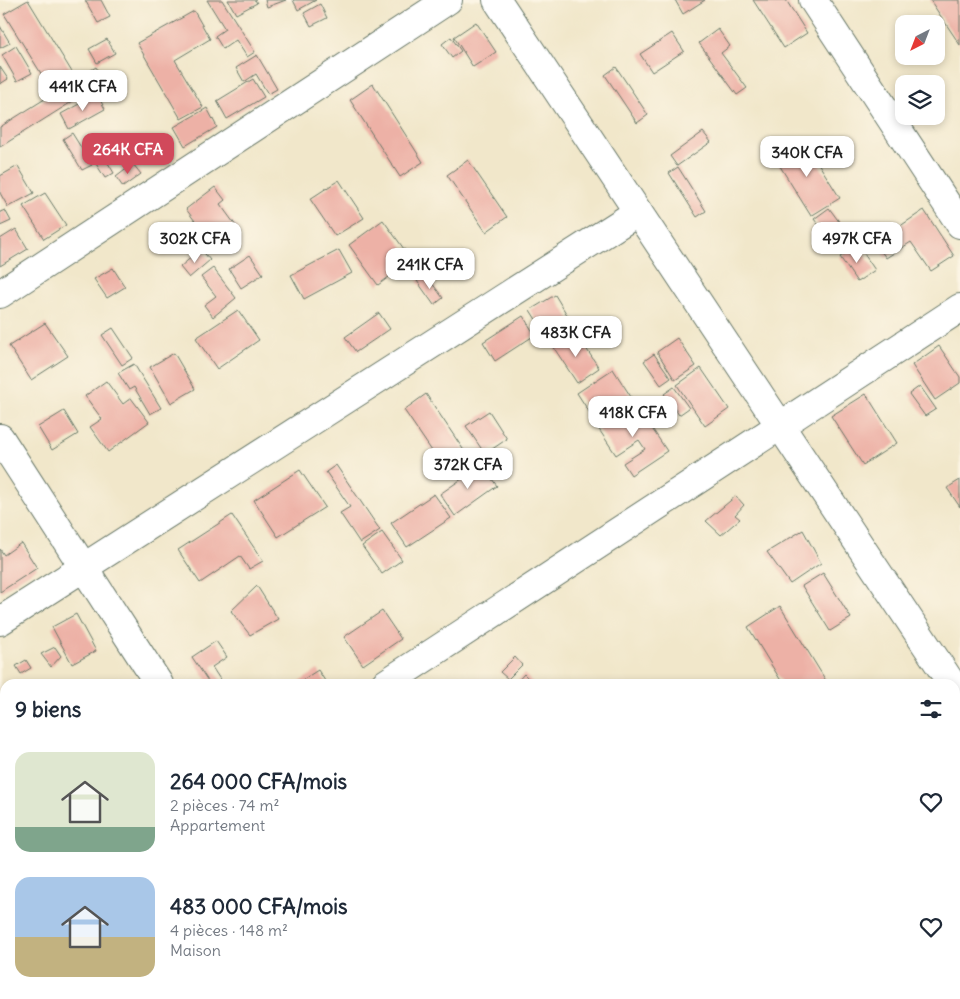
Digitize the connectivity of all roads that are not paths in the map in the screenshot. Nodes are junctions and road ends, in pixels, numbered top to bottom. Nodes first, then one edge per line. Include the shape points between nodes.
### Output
1 (448, 0) edge
2 (497, 0) edge
3 (814, 0) edge
4 (638, 212) junction
5 (960, 224) edge
6 (0, 294) edge
7 (960, 308) edge
8 (780, 426) junction
9 (0, 438) edge
10 (84, 568) junction
11 (0, 621) edge
12 (156, 679) edge
13 (393, 679) edge
14 (949, 679) edge

1 - 6 street
2 - 4 street
3 - 5 street
4 - 8 street
4 - 10 street
7 - 8 street
8 - 13 street
8 - 14 street
9 - 10 street
10 - 11 street
10 - 12 street

